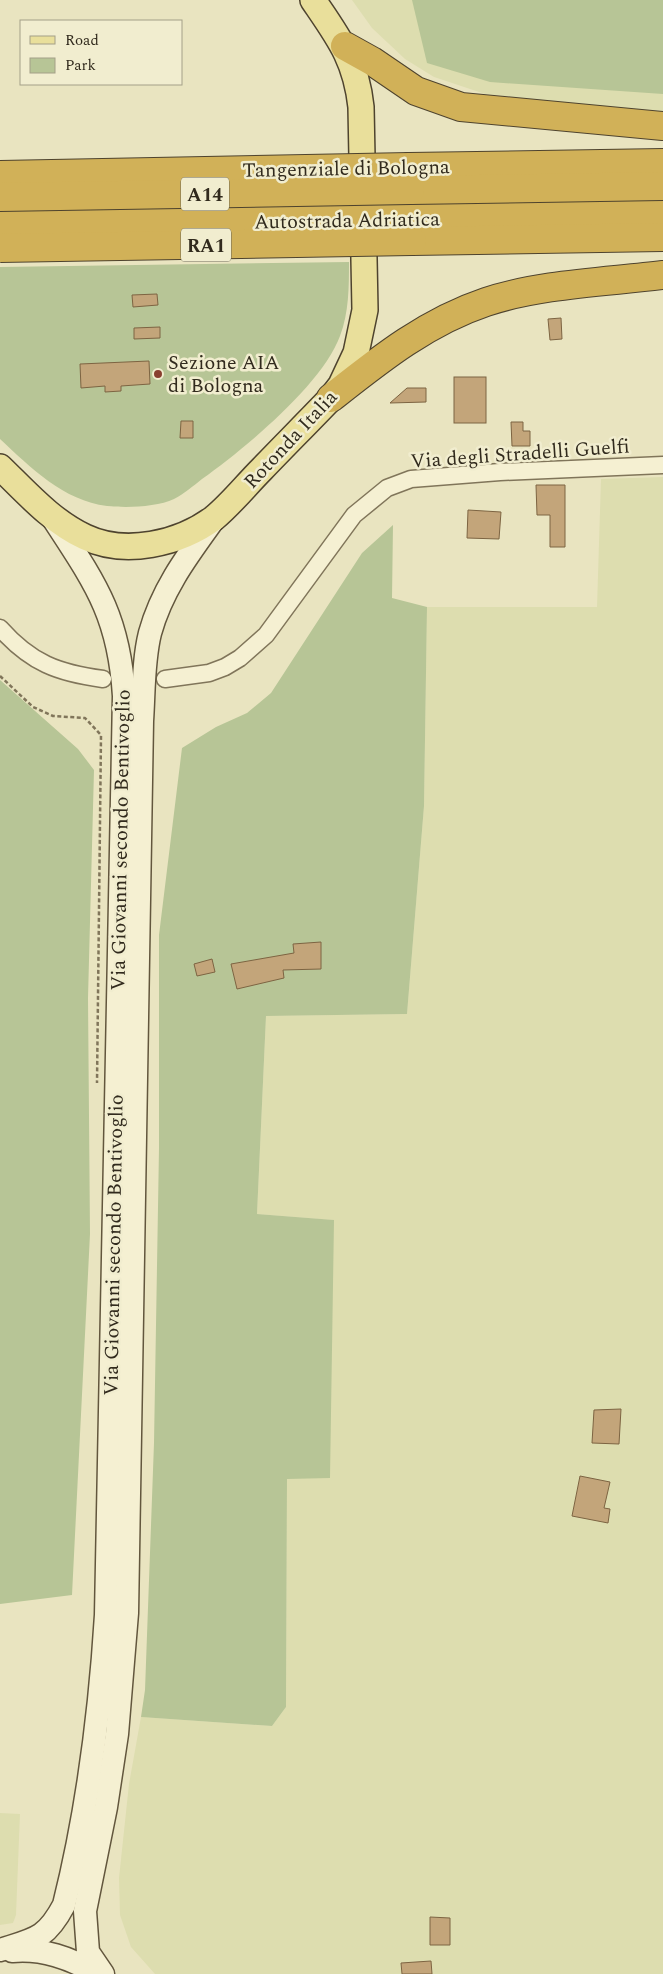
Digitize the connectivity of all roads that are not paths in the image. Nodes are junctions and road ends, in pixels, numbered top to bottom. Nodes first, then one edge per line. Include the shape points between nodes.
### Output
1 (313, 0) edge
2 (344, 46) junction
3 (663, 126) edge
4 (663, 163) edge
5 (0, 175) edge
6 (410, 179) junction
7 (663, 186) edge
8 (0, 197) edge
9 (663, 215) edge
10 (0, 226) edge
11 (412, 230) junction
12 (663, 237) edge
13 (0, 248) edge
14 (663, 275) edge
15 (331, 398) junction
16 (663, 465) edge
17 (0, 467) edge
18 (52, 516) junction
19 (215, 517) junction
20 (0, 628) edge
21 (103, 679) dead end
22 (165, 679) dead end
23 (0, 1951) edge
24 (96, 1974) edge
25 (103, 1974) edge

1 - 2 main road, Rotonda Italia
2 - 3 highway via 416,91 461,107
2 - 15 main road, Rotonda Italia via 358,79 361,107 364,310 356,354
4 - 6 highway, Tangenziale di Bologna
5 - 6 highway, Tangenziale di Bologna, bridge
6 - 7 highway, Autostrada Adriatica / A14
6 - 8 highway, Autostrada Adriatica / A14, bridge
9 - 11 highway, Autostrada Adriatica / A14
10 - 11 highway, Autostrada Adriatica / A14, bridge
11 - 12 highway, RA1
11 - 13 highway, RA1, bridge
14 - 15 highway via 538,291 486,302 408,339
15 - 19 main road, Rotonda Italia
16 - 22 street, Via degli Stradelli Guelfi via 411,479 387,488 354,515 266,635 240,658 209,673
17 - 18 main road, Rotonda Italia
18 - 19 main road, Rotonda Italia via 86,537 106,543 142,546 182,536
18 - 23 street, Via Giovanni secondo Bentivoglio via 105,602 120,651 124,696 106,1615 102,1682 90,1772 64,1905 40,1937
19 - 25 street, Via Giovanni secondo Bentivoglio via 172,579 159,606 146,655 127,1613 117,1734 85,1911 88,1952
20 - 21 street via 40,663 62,672
23 - 24 street via 53,1954 83,1965

